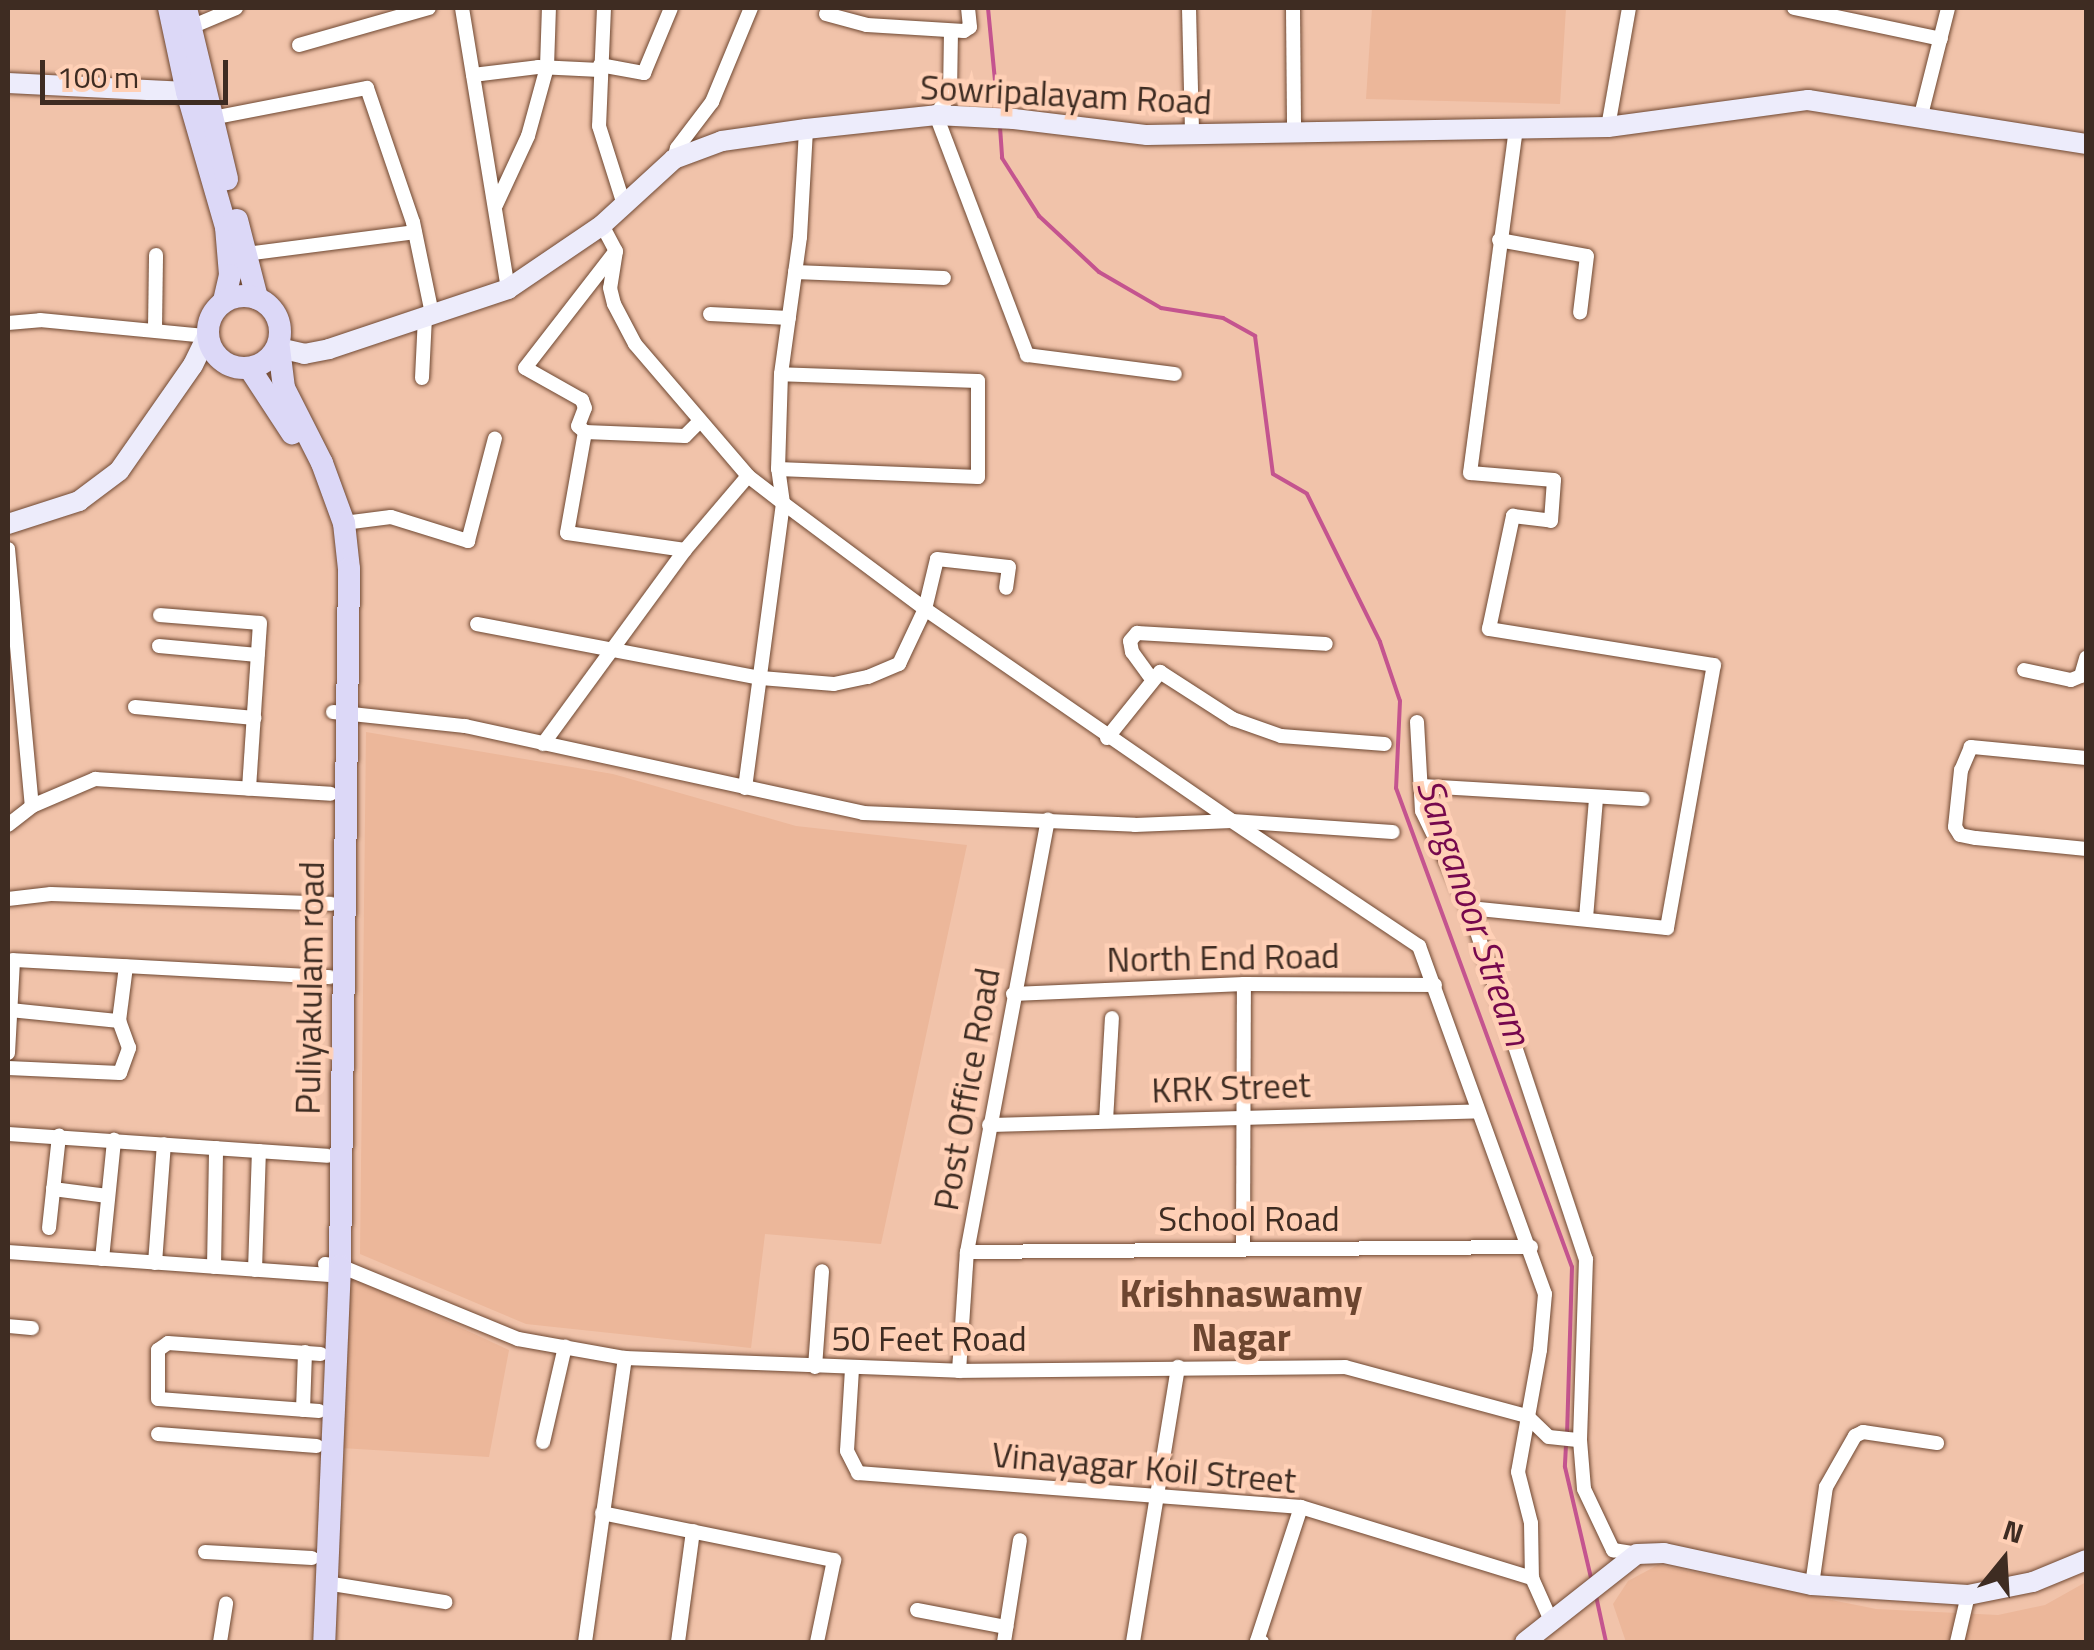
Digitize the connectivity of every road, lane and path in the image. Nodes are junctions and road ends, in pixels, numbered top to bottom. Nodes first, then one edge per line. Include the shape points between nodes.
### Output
1 (170, 8) edge
2 (236, 8) edge
3 (430, 8) edge
4 (462, 8) edge
5 (549, 8) edge
6 (604, 8) edge
7 (671, 8) edge
8 (752, 8) edge
9 (968, 8) edge
10 (1188, 8) edge
11 (1293, 8) edge
12 (1629, 8) edge
13 (1794, 8) edge
14 (1948, 8) edge
15 (826, 14) dead end
16 (189, 17) edge
17 (951, 31) junction
18 (1941, 39) junction
19 (299, 45) dead end
20 (547, 67) junction
21 (600, 67) junction
22 (472, 75) junction
23 (8, 84) edge
24 (186, 92) junction
25 (936, 116) junction
26 (1920, 118) junction
27 (204, 119) junction
28 (1516, 127) junction
29 (1608, 127) junction
30 (806, 129) junction
31 (1294, 132) junction
32 (1192, 134) junction
33 (2086, 144) edge
34 (674, 159) junction
35 (624, 205) junction
36 (496, 206) junction
37 (602, 225) junction
38 (415, 232) junction
39 (1499, 240) junction
40 (616, 251) junction
41 (156, 254) dead end
42 (246, 254) junction
43 (795, 272) junction
44 (944, 278) dead end
45 (508, 289) junction
46 (258, 298) junction
47 (224, 301) junction
48 (1580, 313) dead end
49 (710, 314) dead end
50 (429, 315) junction
51 (788, 318) junction
52 (8, 323) edge
53 (155, 330) junction
54 (207, 336) junction
55 (279, 348) junction
56 (250, 369) junction
57 (781, 374) junction
58 (1174, 374) dead end
59 (422, 378) dead end
60 (700, 421) junction
61 (585, 432) junction
62 (495, 438) dead end
63 (778, 469) junction
64 (748, 476) junction
65 (784, 504) junction
66 (344, 523) junction
67 (8, 524) edge
68 (8, 549) edge
69 (685, 550) junction
70 (1006, 588) dead end
71 (925, 609) junction
72 (160, 615) dead end
73 (476, 624) dead end
74 (1326, 644) dead end
75 (159, 646) dead end
76 (617, 648) junction
77 (258, 655) junction
78 (2086, 658) edge
79 (2024, 670) dead end
80 (762, 678) junction
81 (1151, 678) junction
82 (135, 707) dead end
83 (340, 712) junction
84 (254, 718) junction
85 (1417, 722) dead end
86 (1107, 738) junction
87 (543, 744) junction
88 (1385, 744) dead end
89 (2086, 758) edge
90 (1421, 786) junction
91 (745, 788) junction
92 (249, 789) junction
93 (332, 794) junction
94 (1596, 798) junction
95 (1644, 799) dead end
96 (32, 806) junction
97 (1048, 820) junction
98 (1232, 821) junction
99 (8, 824) edge
100 (1392, 832) dead end
101 (2086, 849) edge
102 (8, 899) edge
103 (331, 904) junction
104 (1469, 908) junction
105 (1586, 918) junction
106 (126, 966) junction
107 (330, 977) junction
108 (1244, 984) junction
109 (1434, 985) junction
110 (1012, 994) junction
111 (10, 1010) edge
112 (1112, 1018) dead end
113 (119, 1021) junction
114 (8, 1053) edge
115 (8, 1068) edge
116 (1476, 1111) junction
117 (1242, 1116) junction
118 (1106, 1121) junction
119 (989, 1125) junction
120 (8, 1134) edge
121 (60, 1136) junction
122 (114, 1140) junction
123 (164, 1144) junction
124 (216, 1148) junction
125 (259, 1150) junction
126 (327, 1156) junction
127 (53, 1189) junction
128 (108, 1196) junction
129 (48, 1228) dead end
130 (1243, 1247) junction
131 (1531, 1247) junction
132 (8, 1252) edge
133 (967, 1252) junction
134 (102, 1259) junction
135 (155, 1263) junction
136 (214, 1268) junction
137 (255, 1270) junction
138 (332, 1270) junction
139 (822, 1271) dead end
140 (8, 1326) edge
141 (32, 1328) dead end
142 (564, 1347) junction
143 (313, 1353) junction
144 (625, 1358) junction
145 (1178, 1366) junction
146 (816, 1367) junction
147 (852, 1369) junction
148 (959, 1370) junction
149 (311, 1410) junction
150 (1527, 1416) junction
151 (158, 1434) dead end
152 (1580, 1440) junction
153 (543, 1442) dead end
154 (1937, 1443) dead end
155 (317, 1446) junction
156 (1158, 1498) junction
157 (1300, 1507) junction
158 (602, 1513) junction
159 (693, 1531) junction
160 (1020, 1540) dead end
161 (205, 1552) dead end
162 (1636, 1554) junction
163 (312, 1558) junction
164 (2086, 1560) edge
165 (1532, 1578) junction
166 (326, 1582) junction
167 (1812, 1585) junction
168 (1968, 1595) junction
169 (444, 1602) dead end
170 (226, 1603) dead end
171 (917, 1610) dead end
172 (1552, 1624) junction
173 (1006, 1626) junction
174 (220, 1642) edge
175 (310, 1642) edge
176 (324, 1642) edge
177 (584, 1642) edge
178 (678, 1642) edge
179 (818, 1642) edge
180 (1004, 1642) edge
181 (1133, 1642) edge
182 (1262, 1642) edge
183 (1525, 1642) edge
184 (1957, 1642) edge

1 - 24 main road
2 - 16 street
3 - 19 street
4 - 22 street
5 - 20 street
6 - 21 street
7 - 21 street via 644,73
8 - 34 street via 712,102
9 - 17 street via 970,27
10 - 32 street
11 - 31 street
12 - 29 street
13 - 18 street
14 - 18 street
15 - 17 street
16 - 27 main road
17 - 25 street via 950,94
18 - 26 street
20 - 21 street
20 - 22 street
20 - 36 street via 528,136
21 - 35 street via 599,126
22 - 36 street
23 - 24 street
24 - 27 main road
25 - 30 street, Sowripalayam Road
25 - 32 street, Sowripalayam Road
25 - 58 street via 1027,356
26 - 29 street, Sowripalayam Road via 1808,100
26 - 33 street, Sowripalayam Road
27 - 38 street via 367,88
27 - 42 main road
27 - 47 main road via 226,227 230,276
28 - 29 street, Sowripalayam Road
28 - 31 street, Sowripalayam Road
28 - 39 street
30 - 34 street, Sowripalayam Road via 722,141
30 - 43 street
31 - 32 street, Sowripalayam Road
34 - 35 street, Sowripalayam Road
35 - 37 street, Sowripalayam Road
36 - 45 street
37 - 40 street
37 - 45 street, Sowripalayam Road
38 - 42 street
38 - 50 street
39 - 48 street via 1587,256
39 - 105 street via 1470,473 1554,480 1552,522 1514,516 1489,629 1714,665 1668,928
40 - 60 street via 610,288 619,317
40 - 61 street via 525,368 582,400 578,426
41 - 53 street
42 - 46 main road
43 - 44 street
43 - 51 street
45 - 50 street, Sowripalayam Road
46 - 47 main road
46 - 55 main road, Puliyakulam road via 278,320
47 - 54 main road via 210,316
49 - 51 street
50 - 55 street, Sowripalayam Road via 329,349 304,354
50 - 59 street
51 - 57 street
52 - 53 street
53 - 54 street
54 - 56 main road via 218,357
54 - 67 street via 120,471 78,501
55 - 56 main road
55 - 66 main road, Puliyakulam road via 281,374
56 - 83 main road, Puliyakulam road via 289,427 328,515 336,560
57 - 63 street
57 - 63 street via 978,381 978,477
60 - 61 street via 685,436
60 - 64 street
61 - 69 street via 567,534
62 - 66 street via 468,541 391,517
63 - 65 street
64 - 65 street
64 - 69 street
65 - 71 street
65 - 80 street
66 - 83 main road, Puliyakulam road via 349,568
68 - 96 street
69 - 76 street
70 - 71 street via 1009,567 937,560
71 - 80 street via 899,664 884,671 834,684
71 - 86 street
72 - 77 street via 260,623
73 - 76 street
74 - 81 street via 1137,633 1132,652
75 - 77 street
76 - 80 street
76 - 87 street
77 - 84 street
78 - 79 street via 2081,676 2071,680
80 - 91 street
81 - 86 street
81 - 88 street via 1160,672 1233,719 1281,736
82 - 84 street
83 - 87 street via 464,726
83 - 93 main road, Puliyakulam road
83 - 138 main road, Puliyakulam road
84 - 92 street
85 - 90 street
86 - 98 street
87 - 91 street
89 - 101 street via 1971,746 1964,754 1955,827 1976,838
90 - 94 street
90 - 104 street via 1422,811
91 - 97 street via 863,813
92 - 93 street
92 - 96 street via 96,778
93 - 103 main road, Puliyakulam road
94 - 95 street
94 - 105 street
96 - 99 street
97 - 98 street via 1135,826
97 - 110 street, Post Office Road
98 - 100 street
98 - 109 street via 1419,946
102 - 103 street via 51,894
103 - 107 main road, Puliyakulam road
104 - 105 street
104 - 152 street via 1586,1259
106 - 107 street
106 - 111 street via 13,960
106 - 113 street
107 - 126 main road, Puliyakulam road
108 - 109 street, North End Road
108 - 110 street, North End Road
108 - 117 street
109 - 116 street
110 - 119 street, Post Office Road
111 - 113 street
111 - 114 street
112 - 118 street
113 - 115 street via 129,1048 120,1073
116 - 117 street, KRK Street
116 - 131 street
117 - 118 street, KRK Street
117 - 130 street
118 - 119 street, KRK Street
119 - 133 street, Post Office Road
120 - 121 street
121 - 122 street
121 - 127 street
122 - 123 street
122 - 128 street
123 - 124 street
123 - 135 street
124 - 125 street
124 - 136 street
125 - 126 street
125 - 137 street
126 - 138 main road, Puliyakulam road
127 - 128 street
127 - 129 street
128 - 134 street
130 - 131 street, School Road
130 - 133 street, School Road
131 - 150 street via 1545,1294
132 - 134 street, 50 Feet Road
133 - 148 street, Post Office Road
134 - 135 street, 50 Feet Road
135 - 136 street, 50 Feet Road
136 - 137 street, 50 Feet Road
137 - 138 street, 50 Feet Road
138 - 142 street, 50 Feet Road via 518,1339
138 - 143 main road, Puliyakulam road
138 - 166 main road, Puliyakulam road
139 - 146 street
140 - 141 street
142 - 144 street, 50 Feet Road
142 - 153 street
143 - 149 main road, Puliyakulam road
143 - 149 street via 168,1343 158,1350 157,1365 158,1399
144 - 146 street, 50 Feet Road
144 - 158 street
145 - 148 street, 50 Feet Road
145 - 150 street, 50 Feet Road via 1344,1367
145 - 156 street
146 - 147 street, 50 Feet Road
147 - 148 street, 50 Feet Road
147 - 156 street, Vinayagar Koil Street via 847,1452 858,1473
149 - 155 main road, Puliyakulam road
150 - 152 street via 1549,1436
150 - 165 street via 1518,1472 1531,1523
151 - 155 street
152 - 162 street via 1584,1489 1613,1550
154 - 167 street via 1855,1436 1826,1487
155 - 163 main road, Puliyakulam road
156 - 157 street, Vinayagar Koil Street
156 - 181 street
157 - 165 street, Vinayagar Koil Street
157 - 182 street via 1257,1641
158 - 159 street
158 - 177 street
159 - 178 street
159 - 179 street via 834,1560
160 - 173 street
161 - 163 street
162 - 167 street
162 - 172 street
163 - 175 main road, Puliyakulam road
164 - 168 street via 2033,1582
165 - 172 street
166 - 169 street
166 - 176 main road, Puliyakulam road
167 - 168 street
168 - 184 street
170 - 174 street
171 - 173 street
172 - 183 street
173 - 180 street

